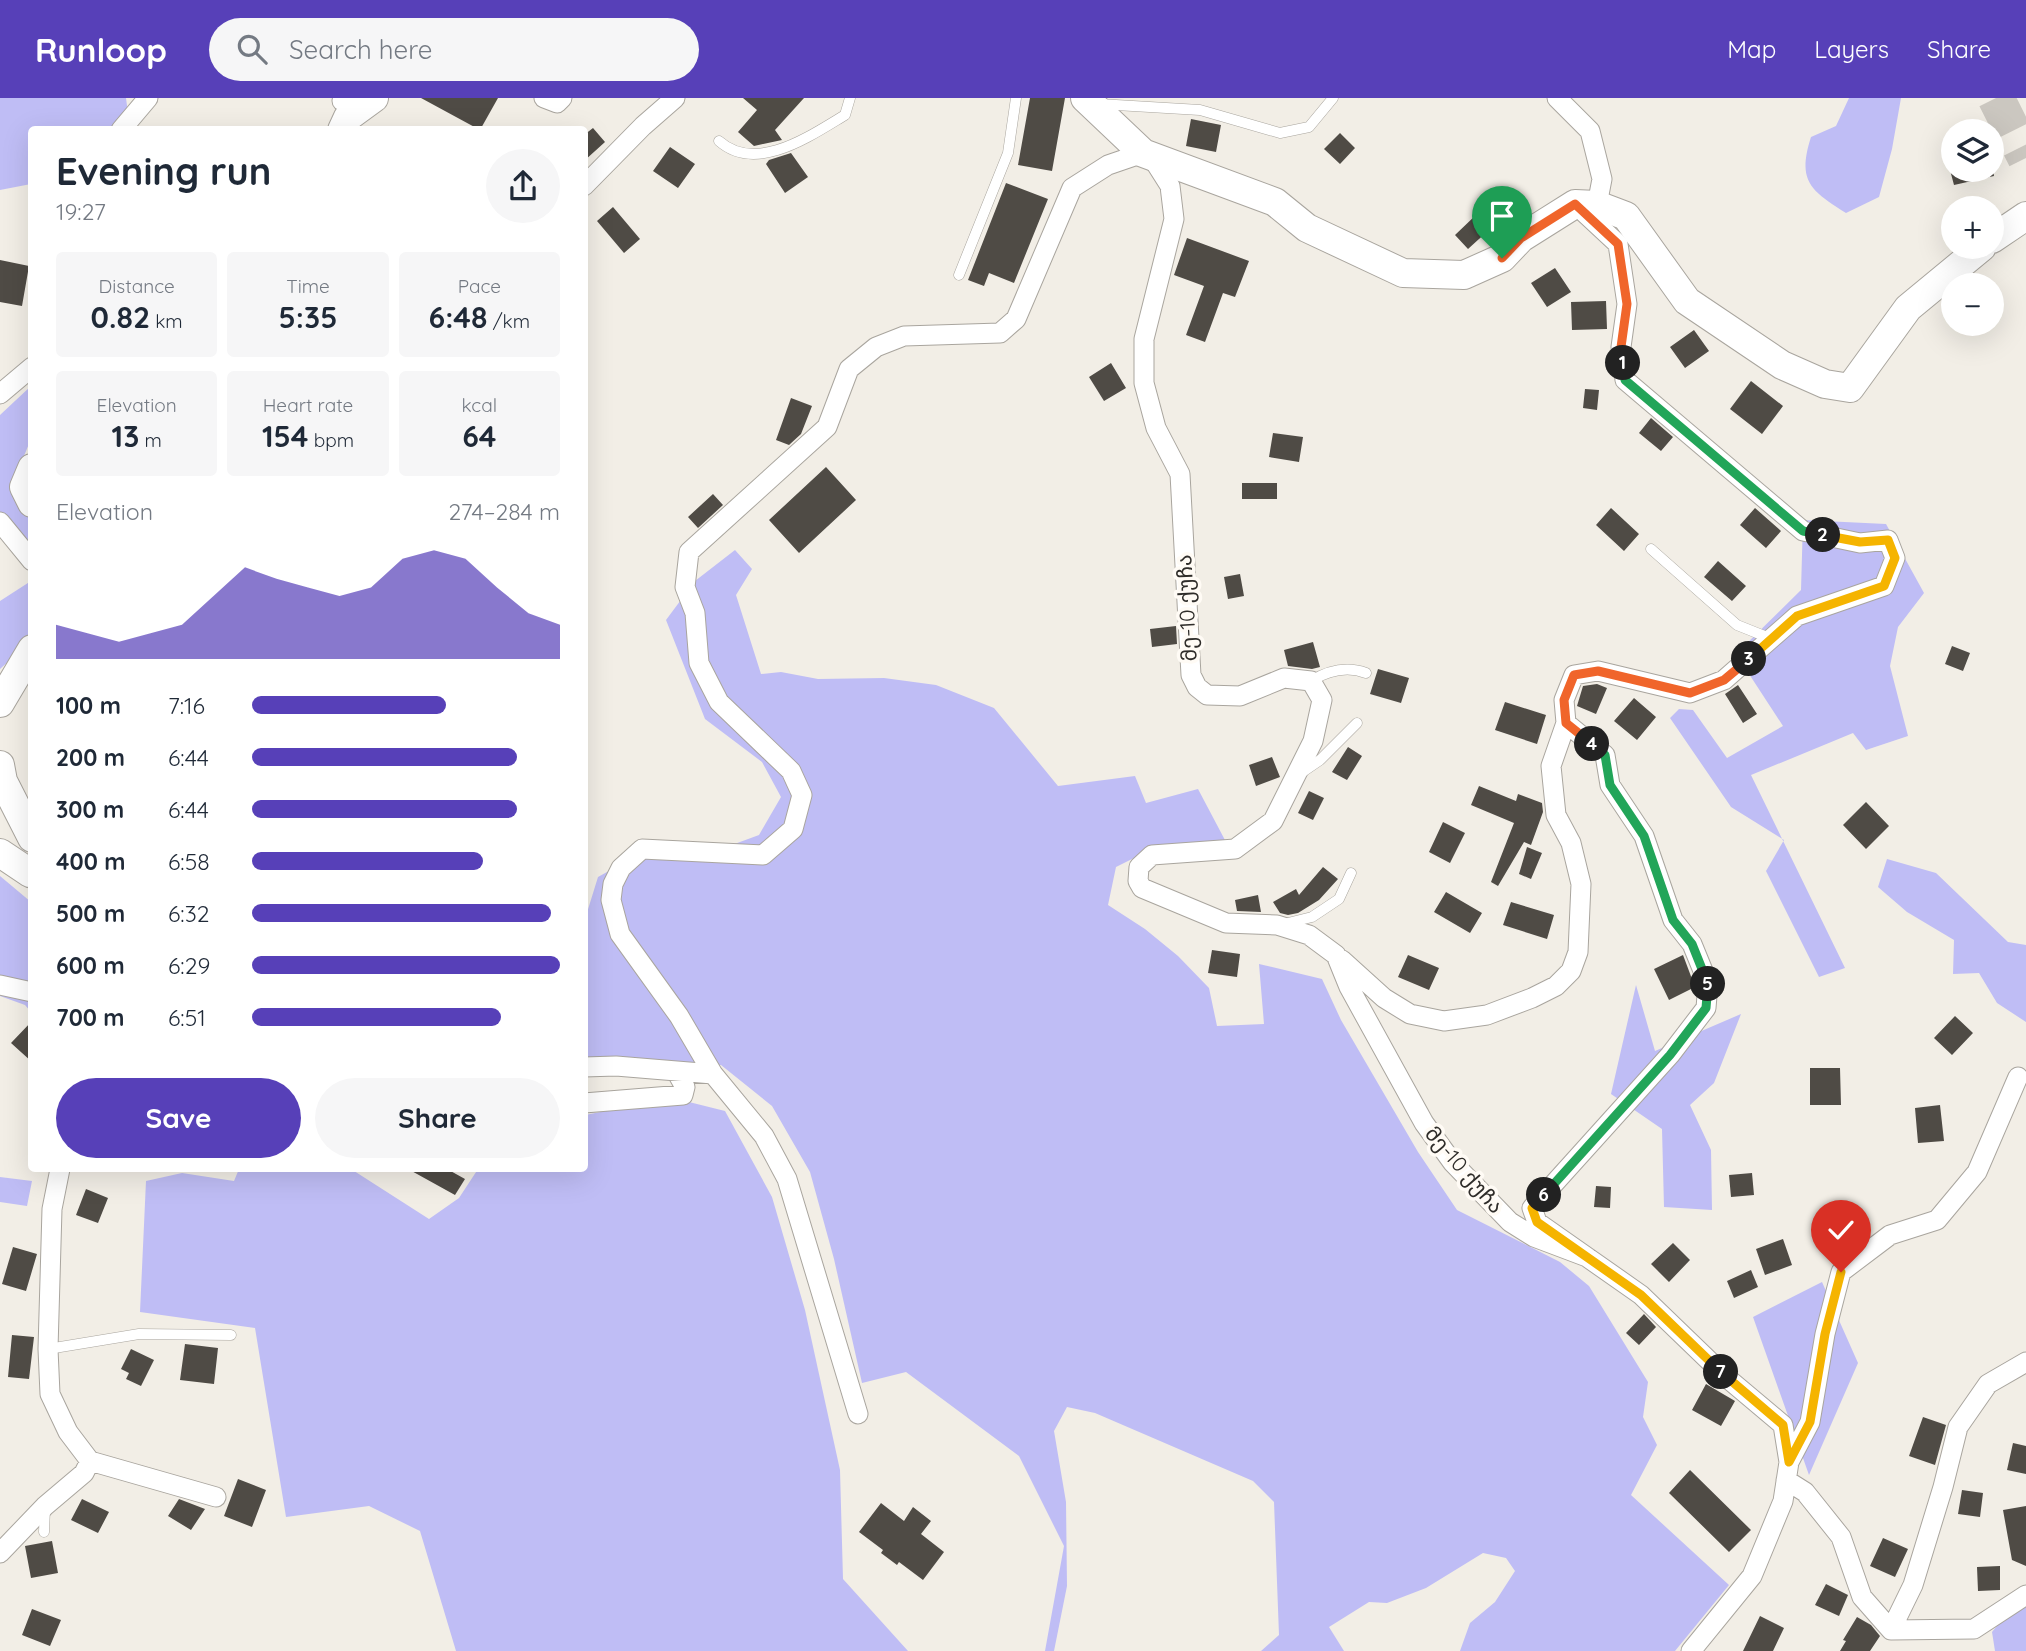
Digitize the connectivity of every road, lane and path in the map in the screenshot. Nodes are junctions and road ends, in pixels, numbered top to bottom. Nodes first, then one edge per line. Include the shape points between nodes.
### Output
1 (148, 98) edge
2 (374, 98) edge
3 (544, 98) edge
4 (562, 98) edge
5 (675, 98) edge
6 (850, 98) edge
7 (1016, 98) edge
8 (1333, 98) edge
9 (1557, 98) edge
10 (1088, 101) edge
11 (344, 109) edge
12 (124, 126) edge
13 (719, 141) dead end
14 (1147, 155) junction
15 (588, 182) edge
16 (1586, 204) junction
17 (2026, 216) edge
18 (2004, 231) edge
19 (1967, 259) edge
20 (959, 275) dead end
21 (28, 370) edge
22 (0, 394) edge
23 (28, 478) edge
24 (28, 495) edge
25 (0, 522) edge
26 (1651, 549) dead end
27 (28, 556) edge
28 (1772, 639) junction
29 (28, 653) edge
30 (1366, 673) dead end
31 (1311, 681) junction
32 (0, 703) edge
33 (1357, 723) dead end
34 (1566, 723) junction
35 (0, 765) edge
36 (1297, 775) junction
37 (28, 830) edge
38 (0, 853) edge
39 (28, 872) edge
40 (1350, 873) dead end
41 (1277, 925) junction
42 (1336, 955) junction
43 (0, 985) edge
44 (28, 991) edge
45 (588, 1067) edge
46 (676, 1071) junction
47 (713, 1074) junction
48 (2018, 1077) dead end
49 (588, 1103) edge
50 (59, 1172) edge
51 (1587, 1257) junction
52 (230, 1335) dead end
53 (48, 1349) junction
54 (2026, 1363) edge
55 (858, 1414) dead end
56 (90, 1461) junction
57 (1788, 1471) junction
58 (216, 1497) dead end
59 (45, 1506) junction
60 (44, 1532) dead end
61 (0, 1553) edge
62 (2026, 1595) edge
63 (1891, 1630) junction
64 (1691, 1651) edge

1 - 12 street
2 - 11 street
3 - 4 street via 557,103
5 - 15 street
6 - 13 lane via 845,115 772,152 749,156
7 - 20 lane via 1008,153
8 - 10 lane via 1309,127 1280,133 1199,110
9 - 16 street via 1590,131 1602,179
10 - 14 street
14 - 16 street via 1275,202 1307,228 1403,274 1464,275 1502,258 1521,238
14 - 31 street, მე-10 ქუჩა via 1170,186 1174,219 1144,340 1144,383 1156,428 1181,474 1191,675 1207,695 1240,696 1284,678
14 - 47 street via 1108,165 1072,188 1016,319 1008,327 1000,332 904,336 876,347 849,369 827,426 689,552 685,587 695,613 699,663 719,702 791,771 803,795 793,829 763,855 642,849 621,868 613,884 611,900 620,934 679,1016
16 - 19 street via 1626,216 1686,302 1782,365 1825,384 1850,388 1908,308
16 - 28 street via 1618,244 1627,304 1621,347 1625,380 1803,531 1860,542 1888,540 1895,558 1884,586 1797,616
17 - 18 street
21 - 22 street
23 - 24 street via 24,487
25 - 27 street
26 - 28 lane via 1737,625
28 - 34 street via 1724,680 1690,693 1598,671 1574,675 1564,700
29 - 32 street
30 - 31 lane via 1354,669 1325,672
31 - 36 street via 1322,699 1313,741
33 - 36 lane via 1320,760
34 - 42 street via 1551,766 1556,816 1571,843 1581,884 1578,952 1570,971 1556,986 1487,1015 1444,1021 1410,1014 1384,998
34 - 51 street via 1605,755 1610,785 1644,836 1673,920 1692,944 1708,983 1706,1008 1670,1055 1532,1208 1537,1222
35 - 37 street via 3,781
36 - 41 street via 1273,821 1235,849 1152,855 1139,867 1142,888 1173,904 1226,923
38 - 39 street
40 - 41 lane via 1339,899 1312,917
41 - 42 street via 1309,935
42 - 51 street, მე-10 ქუჩა via 1424,1123 1453,1163 1510,1222 1534,1237
43 - 44 street
45 - 46 street
46 - 47 street
46 - 49 street via 685,1087 683,1095
47 - 55 street via 764,1136 787,1179
48 - 57 street via 1978,1172 1937,1220 1889,1235 1841,1272 1810,1422
50 - 53 street via 52,1209
51 - 57 street via 1641,1295 1783,1425
52 - 53 lane via 139,1334
53 - 56 street via 50,1394 68,1432
54 - 63 street via 1988,1384 1958,1427 1913,1586
56 - 58 street
56 - 59 street via 84,1473
57 - 63 street via 1841,1537 1862,1597
57 - 64 street via 1783,1502 1752,1576
59 - 60 lane
59 - 61 street
62 - 63 street via 1974,1629

